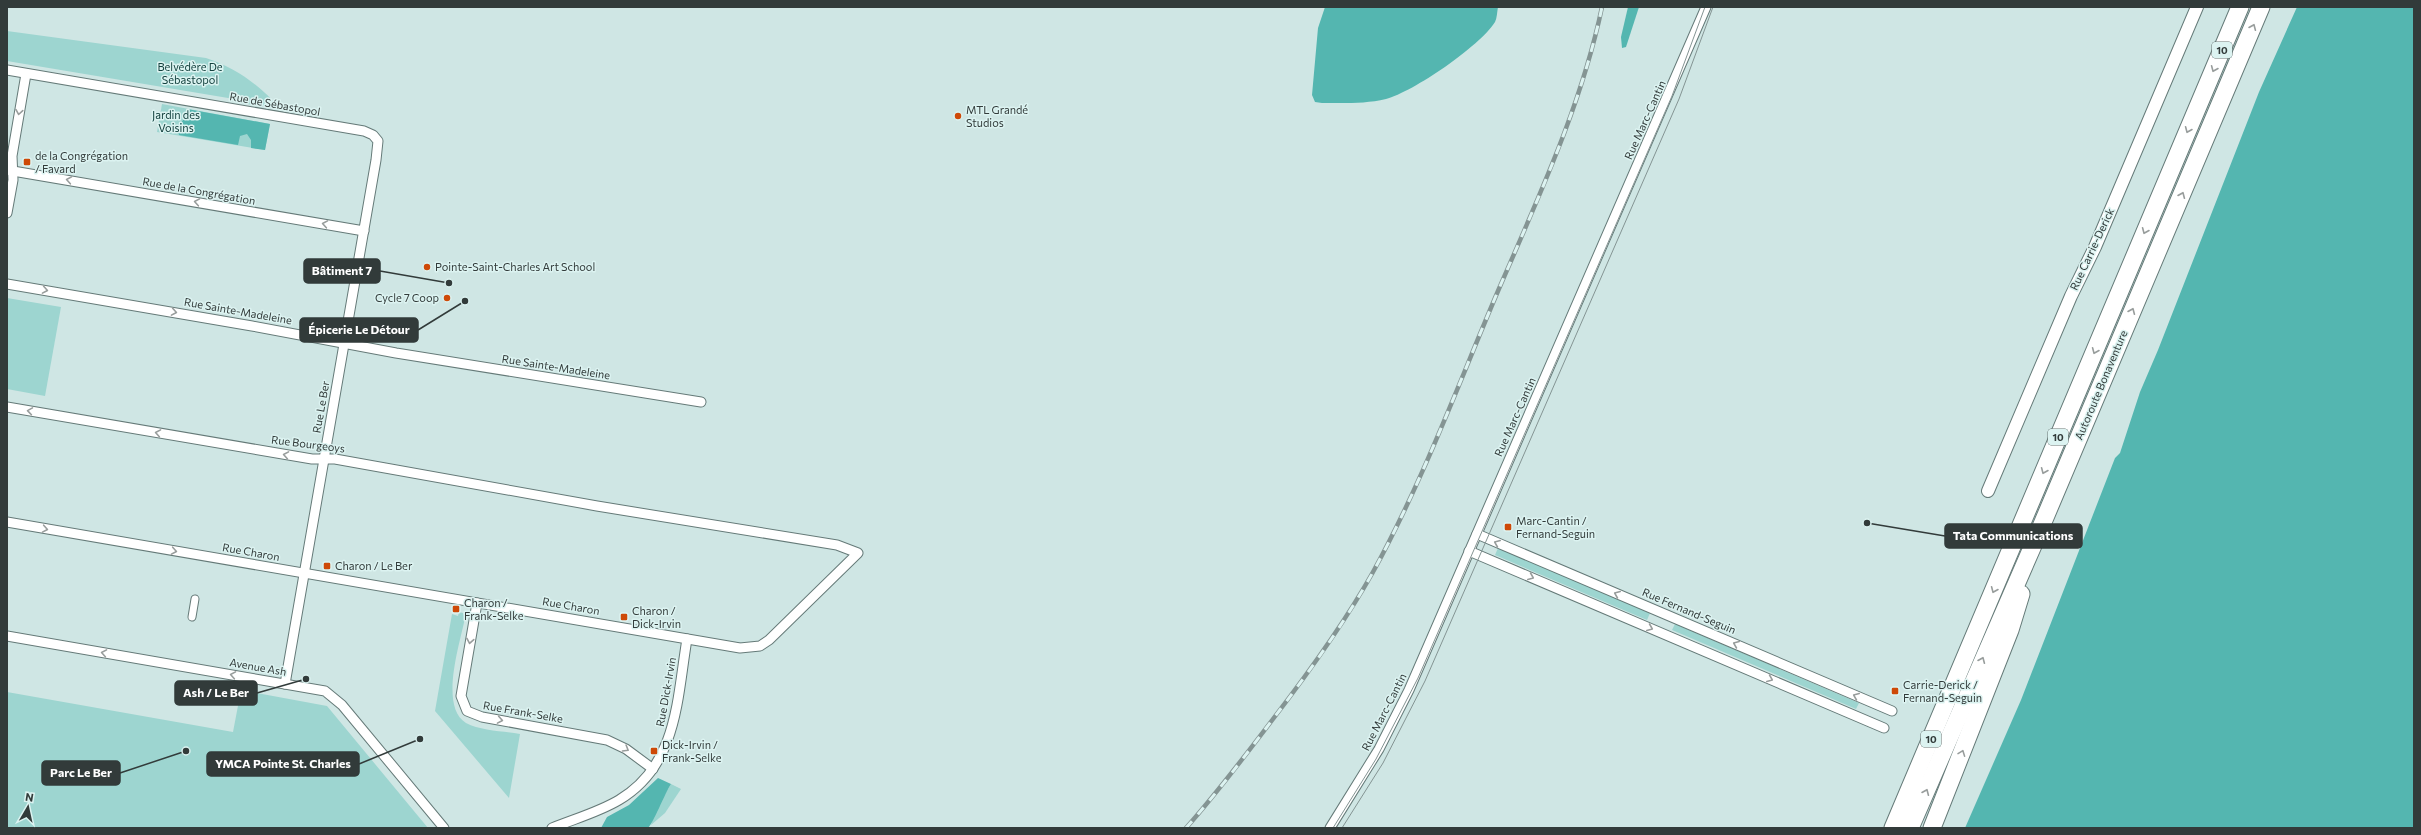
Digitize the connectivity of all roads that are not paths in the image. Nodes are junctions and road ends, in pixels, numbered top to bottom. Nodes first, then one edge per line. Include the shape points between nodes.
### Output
1 (1706, 7) edge
2 (2197, 7) edge
3 (2240, 7) edge
4 (2261, 7) edge
5 (7, 70) edge
6 (26, 74) junction
7 (373, 135) joint
8 (9, 171) edge
9 (7, 213) edge
10 (364, 231) junction
11 (7, 284) edge
12 (344, 342) junction
13 (701, 402) dead end
14 (7, 407) edge
15 (325, 459) junction
16 (1988, 492) dead end
17 (7, 522) edge
18 (1476, 534) junction
19 (2038, 534) junction
20 (1469, 550) junction
21 (858, 553) joint
22 (304, 573) junction
23 (195, 599) dead end
24 (477, 603) junction
25 (192, 617) dead end
26 (7, 636) edge
27 (687, 639) junction
28 (285, 684) junction
29 (1892, 711) dead end
30 (1884, 728) dead end
31 (653, 769) junction
32 (1905, 800) junction
33 (444, 828) edge
34 (552, 828) edge
35 (1330, 828) edge
36 (1883, 828) edge
37 (1893, 828) edge
38 (1910, 828) edge
39 (1932, 828) edge

1 - 18 street, Rue Marc-Cantin
2 - 16 street, Rue Carrie-Derick
3 -> 32 highway, Autoroute Bonaventure / 10
19 -> 4 highway, Autoroute Bonaventure / 10
5 - 6 street, Rue de Sébastopol
6 - 7 street, Rue de Sébastopol via 364,131
6 -> 8 street
7 - 10 street, Rue Le Ber via 378,141 378,148
8 - 9 street via 12,180
10 -> 8 street, Rue de la Congrégation
10 - 12 street, Rue Le Ber
11 -> 12 street, Rue Sainte-Madeleine
12 - 13 street, Rue Sainte-Madeleine via 404,355
12 - 15 street, Rue Le Ber
15 -> 14 street, Rue Bourgeoys via 312,459
15 - 21 street, Rue Bourgeoys via 837,545
15 - 22 street, Rue Le Ber
17 -> 22 street, Rue Charon
18 - 20 street, Rue Marc-Cantin
29 -> 18 street, Rue Fernand-Seguin
38 -> 19 highway, Autoroute Bonaventure / 10
39 -> 19 highway via 2010,630
20 -> 30 street
20 - 35 street, Rue Marc-Cantin via 1394,721
21 - 27 street, Rue Charon via 780,630 760,646 740,648
22 - 24 street, Rue Charon
22 - 28 street, Rue Le Ber
23 - 25 street
24 - 27 street, Rue Charon
24 -> 31 street, Rue Frank-Selke via 461,696 466,711 482,717 607,740 626,749
28 -> 26 street, Avenue Ash
27 - 31 street, Rue Dick-Irvin via 671,733
28 - 33 street, Avenue Ash via 320,690 337,699
31 - 34 street, Rue Dick-Irvin via 642,784 620,799
32 - 36 highway
32 - 37 highway, Autoroute Bonaventure / 10

